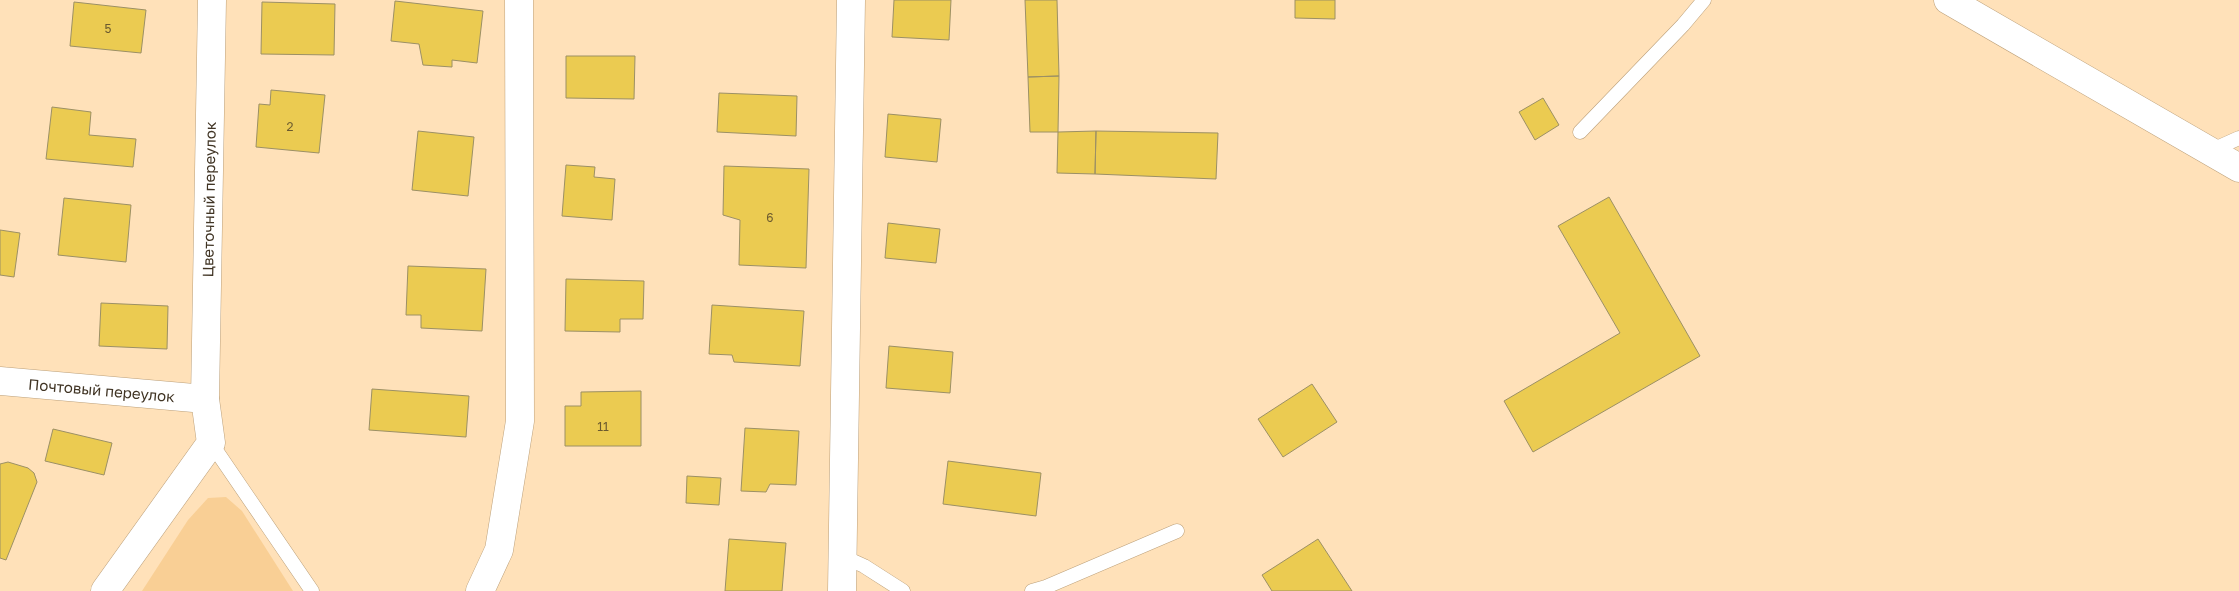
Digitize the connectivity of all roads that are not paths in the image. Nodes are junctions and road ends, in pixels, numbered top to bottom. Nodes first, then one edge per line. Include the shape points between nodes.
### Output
1 (212, 0) edge
2 (519, 0) edge
3 (851, 0) edge
4 (1704, 0) edge
5 (1948, 0) edge
6 (1580, 132) dead end
7 (2239, 138) edge
8 (2208, 152) junction
9 (2239, 168) edge
10 (0, 381) edge
11 (205, 399) junction
12 (211, 443) junction
13 (1177, 530) dead end
14 (842, 556) junction
15 (105, 591) edge
16 (312, 591) edge
17 (480, 591) edge
18 (842, 591) edge
19 (903, 591) edge
20 (1032, 591) edge

1 - 11 street, Цветочный переулок
2 - 17 street via 520,421 499,550
3 - 14 street
4 - 6 lane via 1684,25
5 - 8 street
7 - 8 lane
8 - 9 street
10 - 11 street, Почтовый переулок
11 - 12 street, Цветочный переулок
12 - 15 street
12 - 16 lane
13 - 20 lane
14 - 18 street
14 - 19 lane

